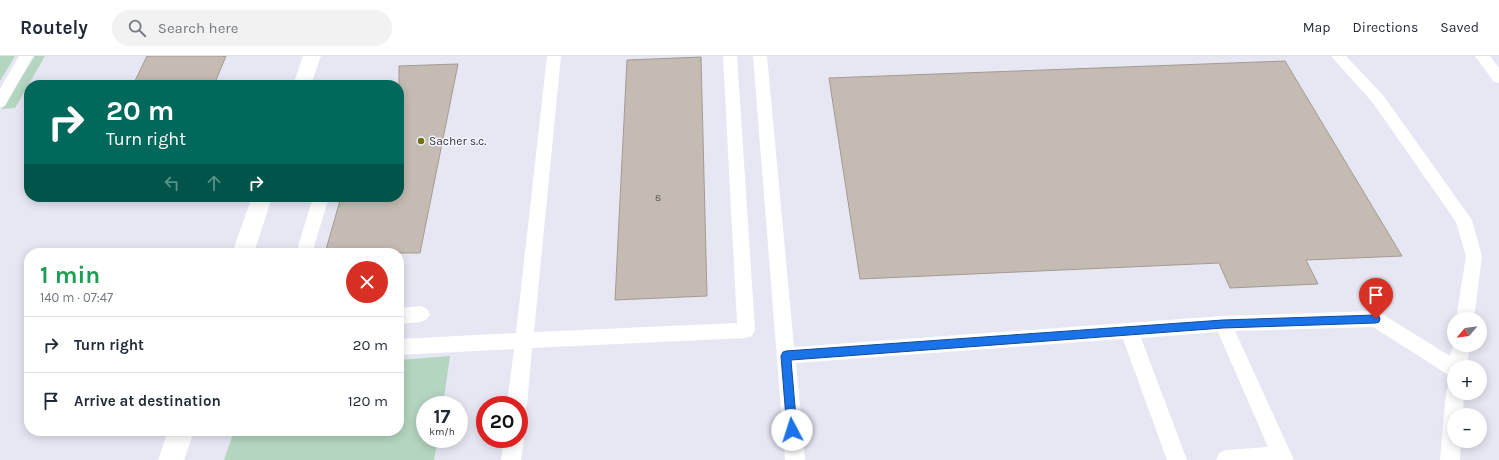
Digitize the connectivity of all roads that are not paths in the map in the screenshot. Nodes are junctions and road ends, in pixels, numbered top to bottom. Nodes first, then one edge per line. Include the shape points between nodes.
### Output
1 (26, 56) edge
2 (312, 56) edge
3 (554, 56) edge
4 (730, 56) edge
5 (760, 56) edge
6 (1338, 56) edge
7 (1482, 56) edge
8 (1499, 78) edge
9 (304, 80) edge
10 (0, 102) edge
11 (260, 202) edge
12 (319, 202) edge
13 (245, 248) edge
14 (306, 248) edge
15 (1466, 312) edge
16 (421, 314) dead end
17 (404, 316) edge
18 (1223, 324) junction
19 (1129, 330) junction
20 (525, 341) junction
21 (404, 347) edge
22 (786, 356) junction
23 (1447, 364) edge
24 (518, 396) edge
25 (1454, 400) edge
26 (179, 436) edge
27 (513, 448) edge
28 (1282, 458) edge
29 (171, 460) edge
30 (511, 460) edge
31 (795, 460) edge
32 (1177, 460) edge
33 (1226, 460) edge
34 (1450, 460) edge

1 - 10 lane
2 - 9 street
3 - 20 lane
4 - 20 lane via 746,330
5 - 22 lane
6 - 15 lane via 1378,99 1464,220 1474,256
7 - 8 lane
11 - 13 street
12 - 14 lane
16 - 17 lane
18 - 19 lane
18 - 23 lane via 1376,319
18 - 28 lane
19 - 22 lane
19 - 32 lane
20 - 21 lane
20 - 24 lane
22 - 31 lane
25 - 34 lane
26 - 29 street
27 - 30 lane
28 - 33 lane

